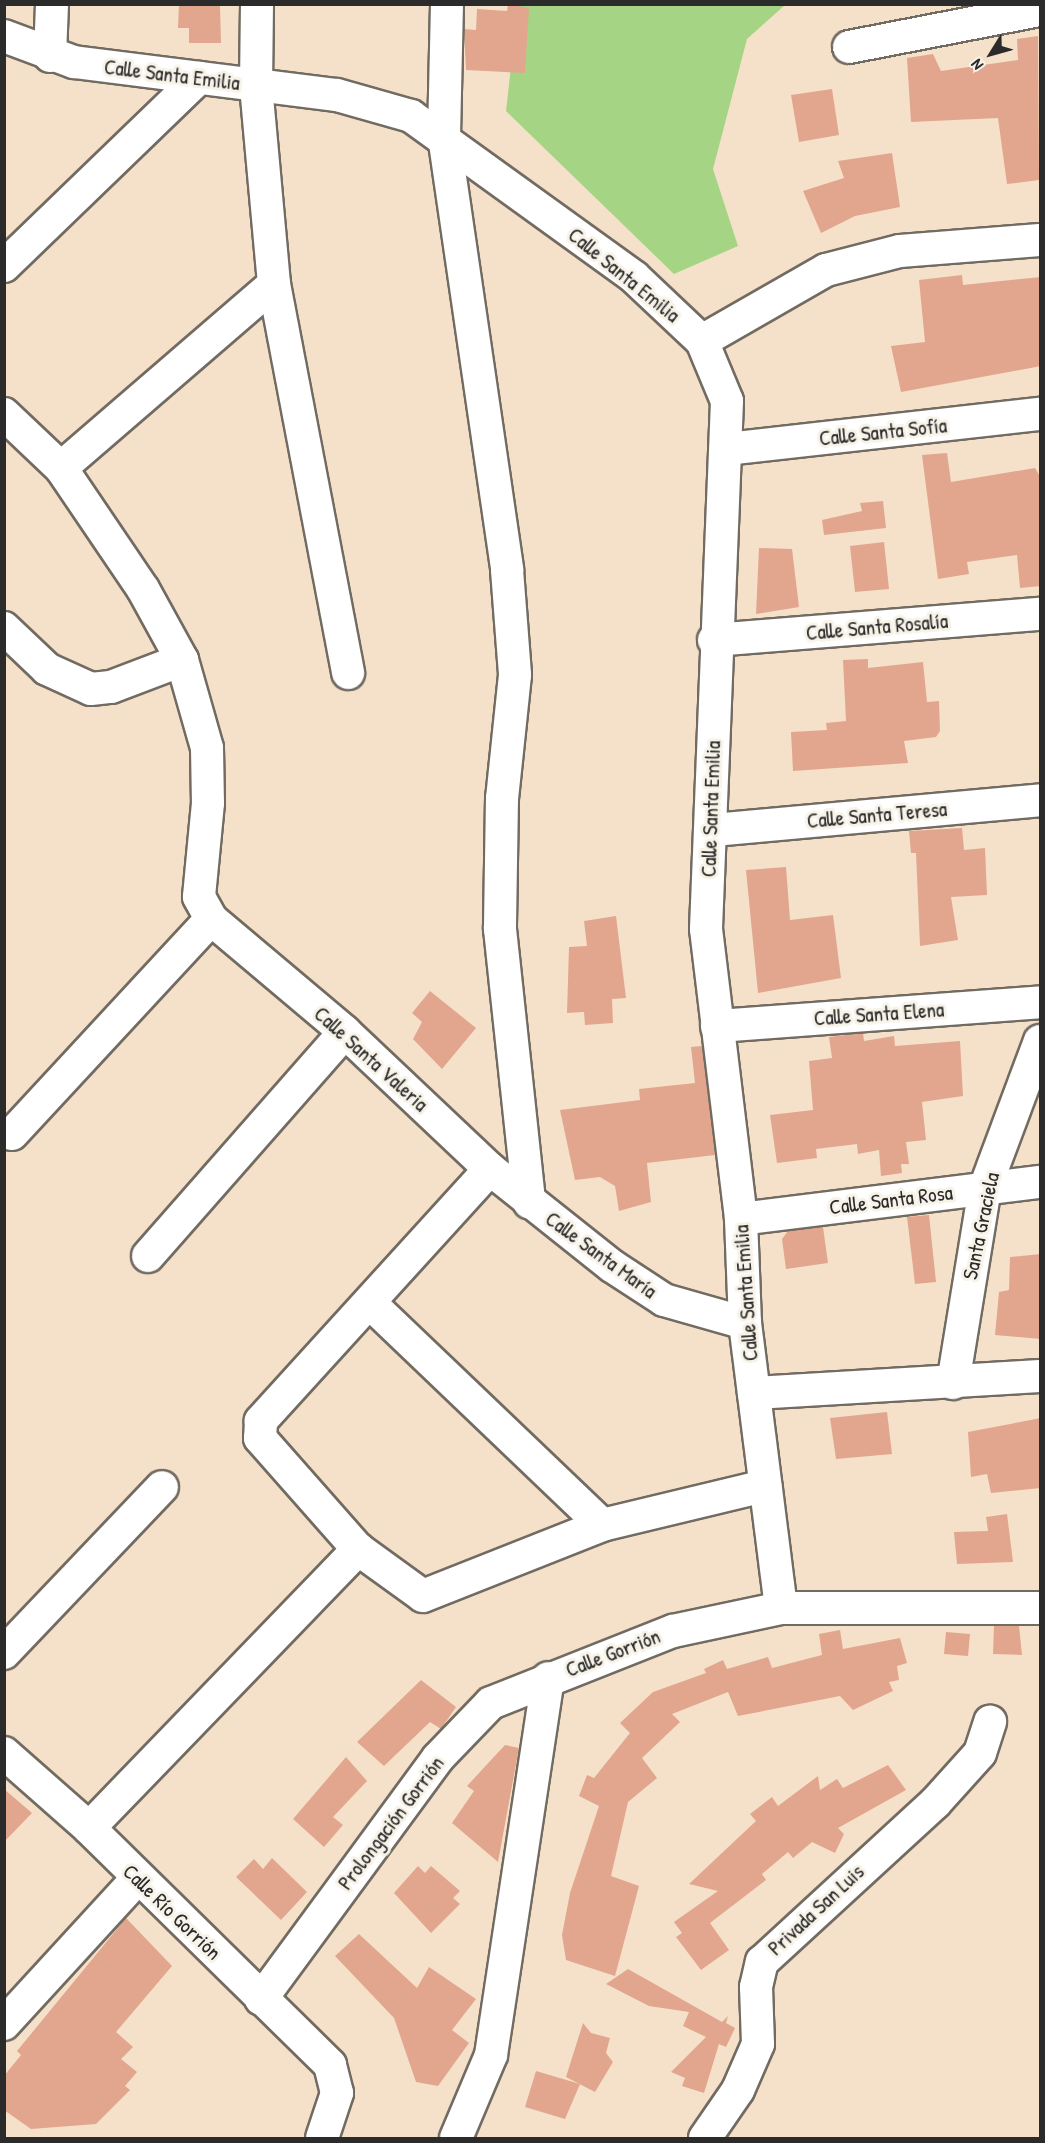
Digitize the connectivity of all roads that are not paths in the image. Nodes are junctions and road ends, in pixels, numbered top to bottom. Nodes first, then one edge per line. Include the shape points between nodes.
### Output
1 (52, 4) edge
2 (257, 4) edge
3 (447, 4) edge
4 (1041, 10) edge
5 (4, 36) edge
6 (849, 47) dead end
7 (50, 56) junction
8 (200, 78) junction
9 (256, 86) junction
10 (444, 136) junction
11 (1041, 240) edge
12 (4, 267) edge
13 (274, 284) junction
14 (702, 341) junction
15 (4, 414) edge
16 (1041, 414) edge
17 (726, 449) junction
18 (61, 468) junction
19 (1041, 614) edge
20 (4, 628) edge
21 (714, 640) junction
22 (182, 660) junction
23 (348, 673) dead end
24 (1041, 800) edge
25 (713, 830) junction
26 (211, 919) junction
27 (1041, 1002) edge
28 (717, 1026) junction
29 (345, 1032) junction
30 (1041, 1041) edge
31 (12, 1134) dead end
32 (490, 1168) junction
33 (1041, 1182) edge
34 (985, 1188) junction
35 (529, 1202) junction
36 (741, 1219) junction
37 (148, 1257) dead end
38 (370, 1303) junction
39 (745, 1323) junction
40 (1041, 1376) edge
41 (953, 1383) junction
42 (754, 1393) junction
43 (765, 1486) junction
44 (162, 1487) dead end
45 (602, 1525) junction
46 (358, 1548) junction
47 (782, 1608) junction
48 (1041, 1608) edge
49 (4, 1653) edge
50 (548, 1678) junction
51 (990, 1722) dead end
52 (4, 1753) edge
53 (89, 1828) junction
54 (137, 1879) junction
55 (261, 1999) junction
56 (4, 2024) edge
57 (322, 2139) edge
58 (456, 2139) edge
59 (705, 2139) edge

1 - 7 street
2 - 9 street
3 - 10 street
4 - 6 street
5 - 7 street, Calle Santa Emilia
7 - 8 street, Calle Santa Emilia
8 - 9 street, Calle Santa Emilia
8 - 12 street
9 - 10 street, Calle Santa Emilia via 337,95 411,116
9 - 13 street
10 - 14 street, Calle Santa Emilia via 634,277
10 - 35 street via 507,570 515,675 502,798 500,929
11 - 14 street via 900,251 825,270
13 - 18 street
13 - 23 street
14 - 17 street, Calle Santa Emilia via 727,401
15 - 18 street
16 - 17 street, Calle Santa Sofía
17 - 21 street, Calle Santa Emilia
18 - 22 street via 143,589
19 - 21 street, Calle Santa Rosalía
20 - 22 street via 47,669 91,689 111,687
21 - 25 street, Calle Santa Emilia
22 - 26 street via 207,748 208,803 199,897
24 - 25 street, Calle Santa Teresa
25 - 28 street, Calle Santa Emilia via 706,928
26 - 29 street, Calle Santa Valeria
26 - 31 street
27 - 28 street, Calle Santa Elena
28 - 36 street, Calle Santa Emilia
29 - 32 street, Calle Santa Valeria
29 - 37 street
30 - 34 street, Santa Graciela
32 - 35 street, Calle Santa Valeria
32 - 38 street
33 - 34 street, Calle Santa Rosa
34 - 36 street, Calle Santa Rosa
34 - 41 street, Santa Graciela
35 - 39 street, Calle Santa María via 664,1300
36 - 39 street, Calle Santa Emilia
38 - 45 street
38 - 46 street via 258,1429
39 - 42 street, Calle Santa Emilia
40 - 41 street
41 - 42 street
42 - 43 street, Calle Santa Emilia
43 - 45 street
43 - 47 street, Calle Santa Emilia
44 - 49 street
45 - 46 street via 435,1595 423,1596
46 - 53 street
47 - 48 street, Calle Gorrión
47 - 50 street, Calle Gorrión via 673,1631
50 - 55 street, Prolongación Gorrión via 491,1703 468,1724
50 - 58 street, Calle Gorrión via 490,2055
51 - 59 street, Privada San Luis via 980,1753 959,1777 762,1962 756,1987 758,2044 738,2090
52 - 53 street, Calle Río Gorrión
53 - 54 street, Calle Río Gorrión
54 - 55 street, Calle Río Gorrión
54 - 56 street
55 - 57 street, Calle Río Gorrión via 335,2076 337,2093

